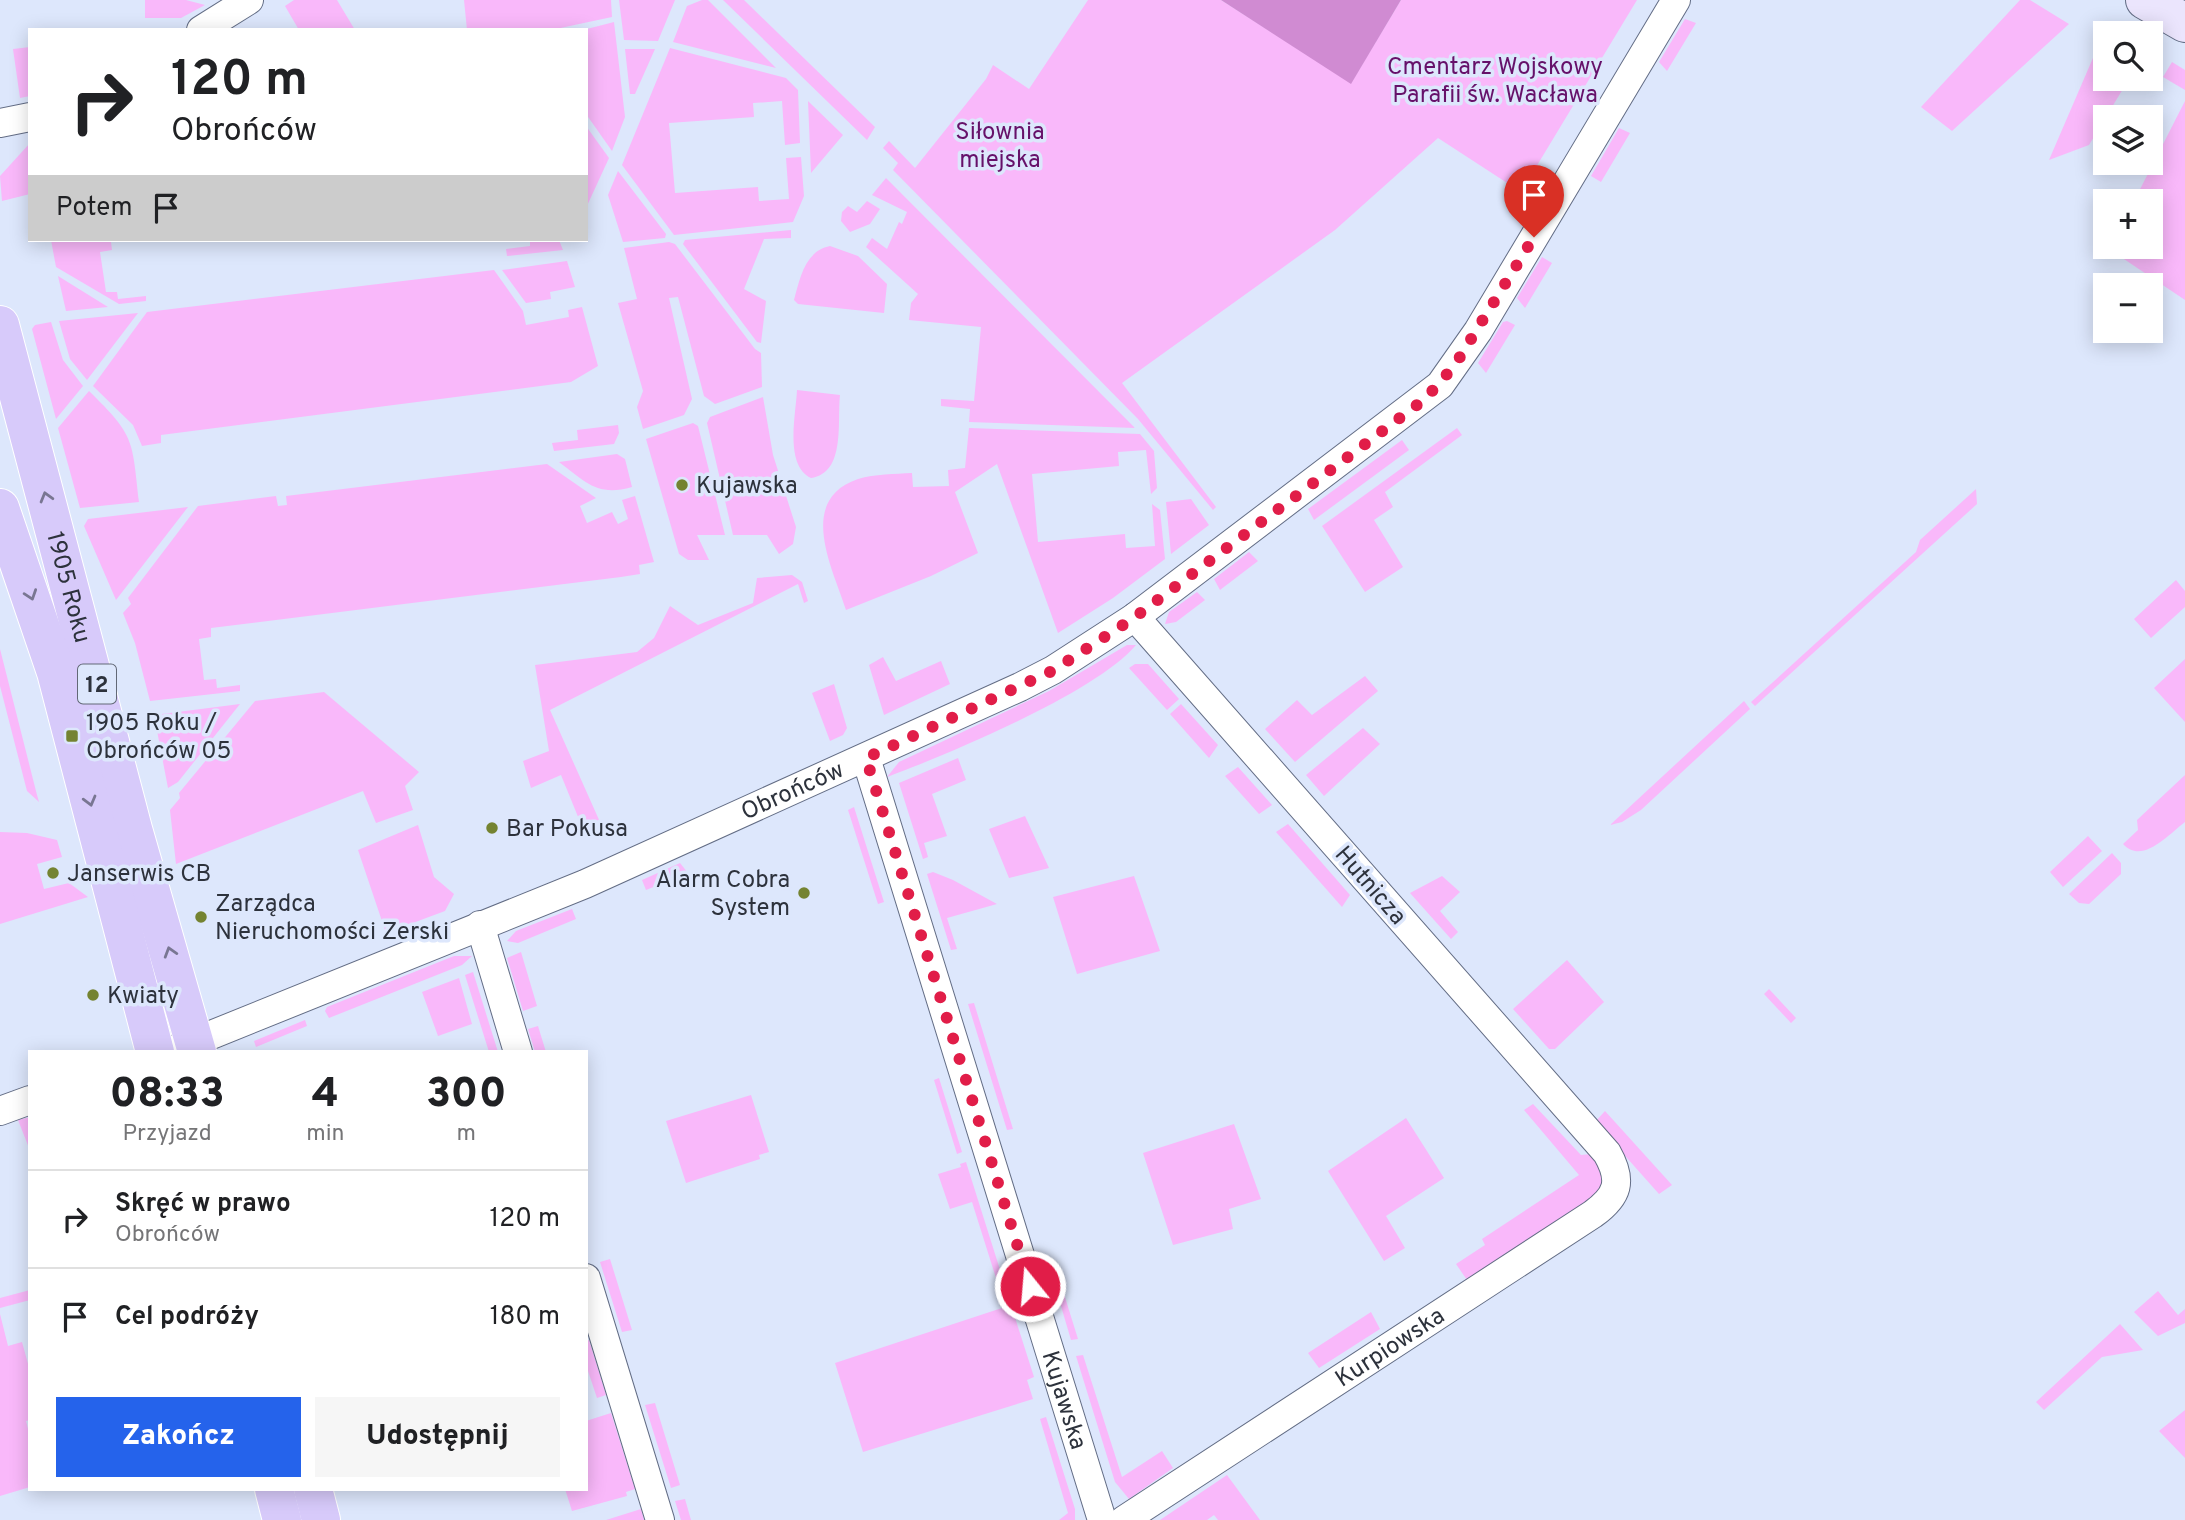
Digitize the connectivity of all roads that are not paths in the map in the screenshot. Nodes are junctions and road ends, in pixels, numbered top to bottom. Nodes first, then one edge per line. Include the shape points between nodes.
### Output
1 (249, 0) edge
2 (1676, 0) edge
3 (2145, 0) edge
4 (2185, 23) edge
5 (204, 28) edge
6 (28, 117) edge
7 (0, 123) edge
8 (0, 325) edge
9 (0, 508) edge
10 (1135, 617) junction
11 (866, 758) junction
12 (480, 925) junction
13 (187, 1048) edge
14 (154, 1050) edge
15 (517, 1050) edge
16 (28, 1101) edge
17 (0, 1111) edge
18 (1607, 1153) joint
19 (588, 1285) edge
20 (275, 1491) edge
21 (314, 1491) edge
22 (282, 1520) edge
23 (321, 1520) edge
24 (660, 1520) edge
25 (1102, 1520) edge
26 (1124, 1520) edge

1 - 5 street
2 - 10 street, Obrońców via 1478,331 1440,385
3 - 4 street
6 - 7 street
13 -> 8 main road, 1905 Roku / 12
9 -> 14 main road, 1905 Roku / 12 via 56,672
10 - 11 street, Obrońców via 1042,676
10 - 18 street, Hutnicza
11 - 12 street, Obrońców via 690,838
11 - 25 street, Kujawska
12 - 13 street, Obrońców
12 - 15 street
16 - 17 street
18 - 26 street, Kurpiowska via 1616,1187 1607,1204
19 - 24 street
20 - 22 main road
21 - 23 main road

